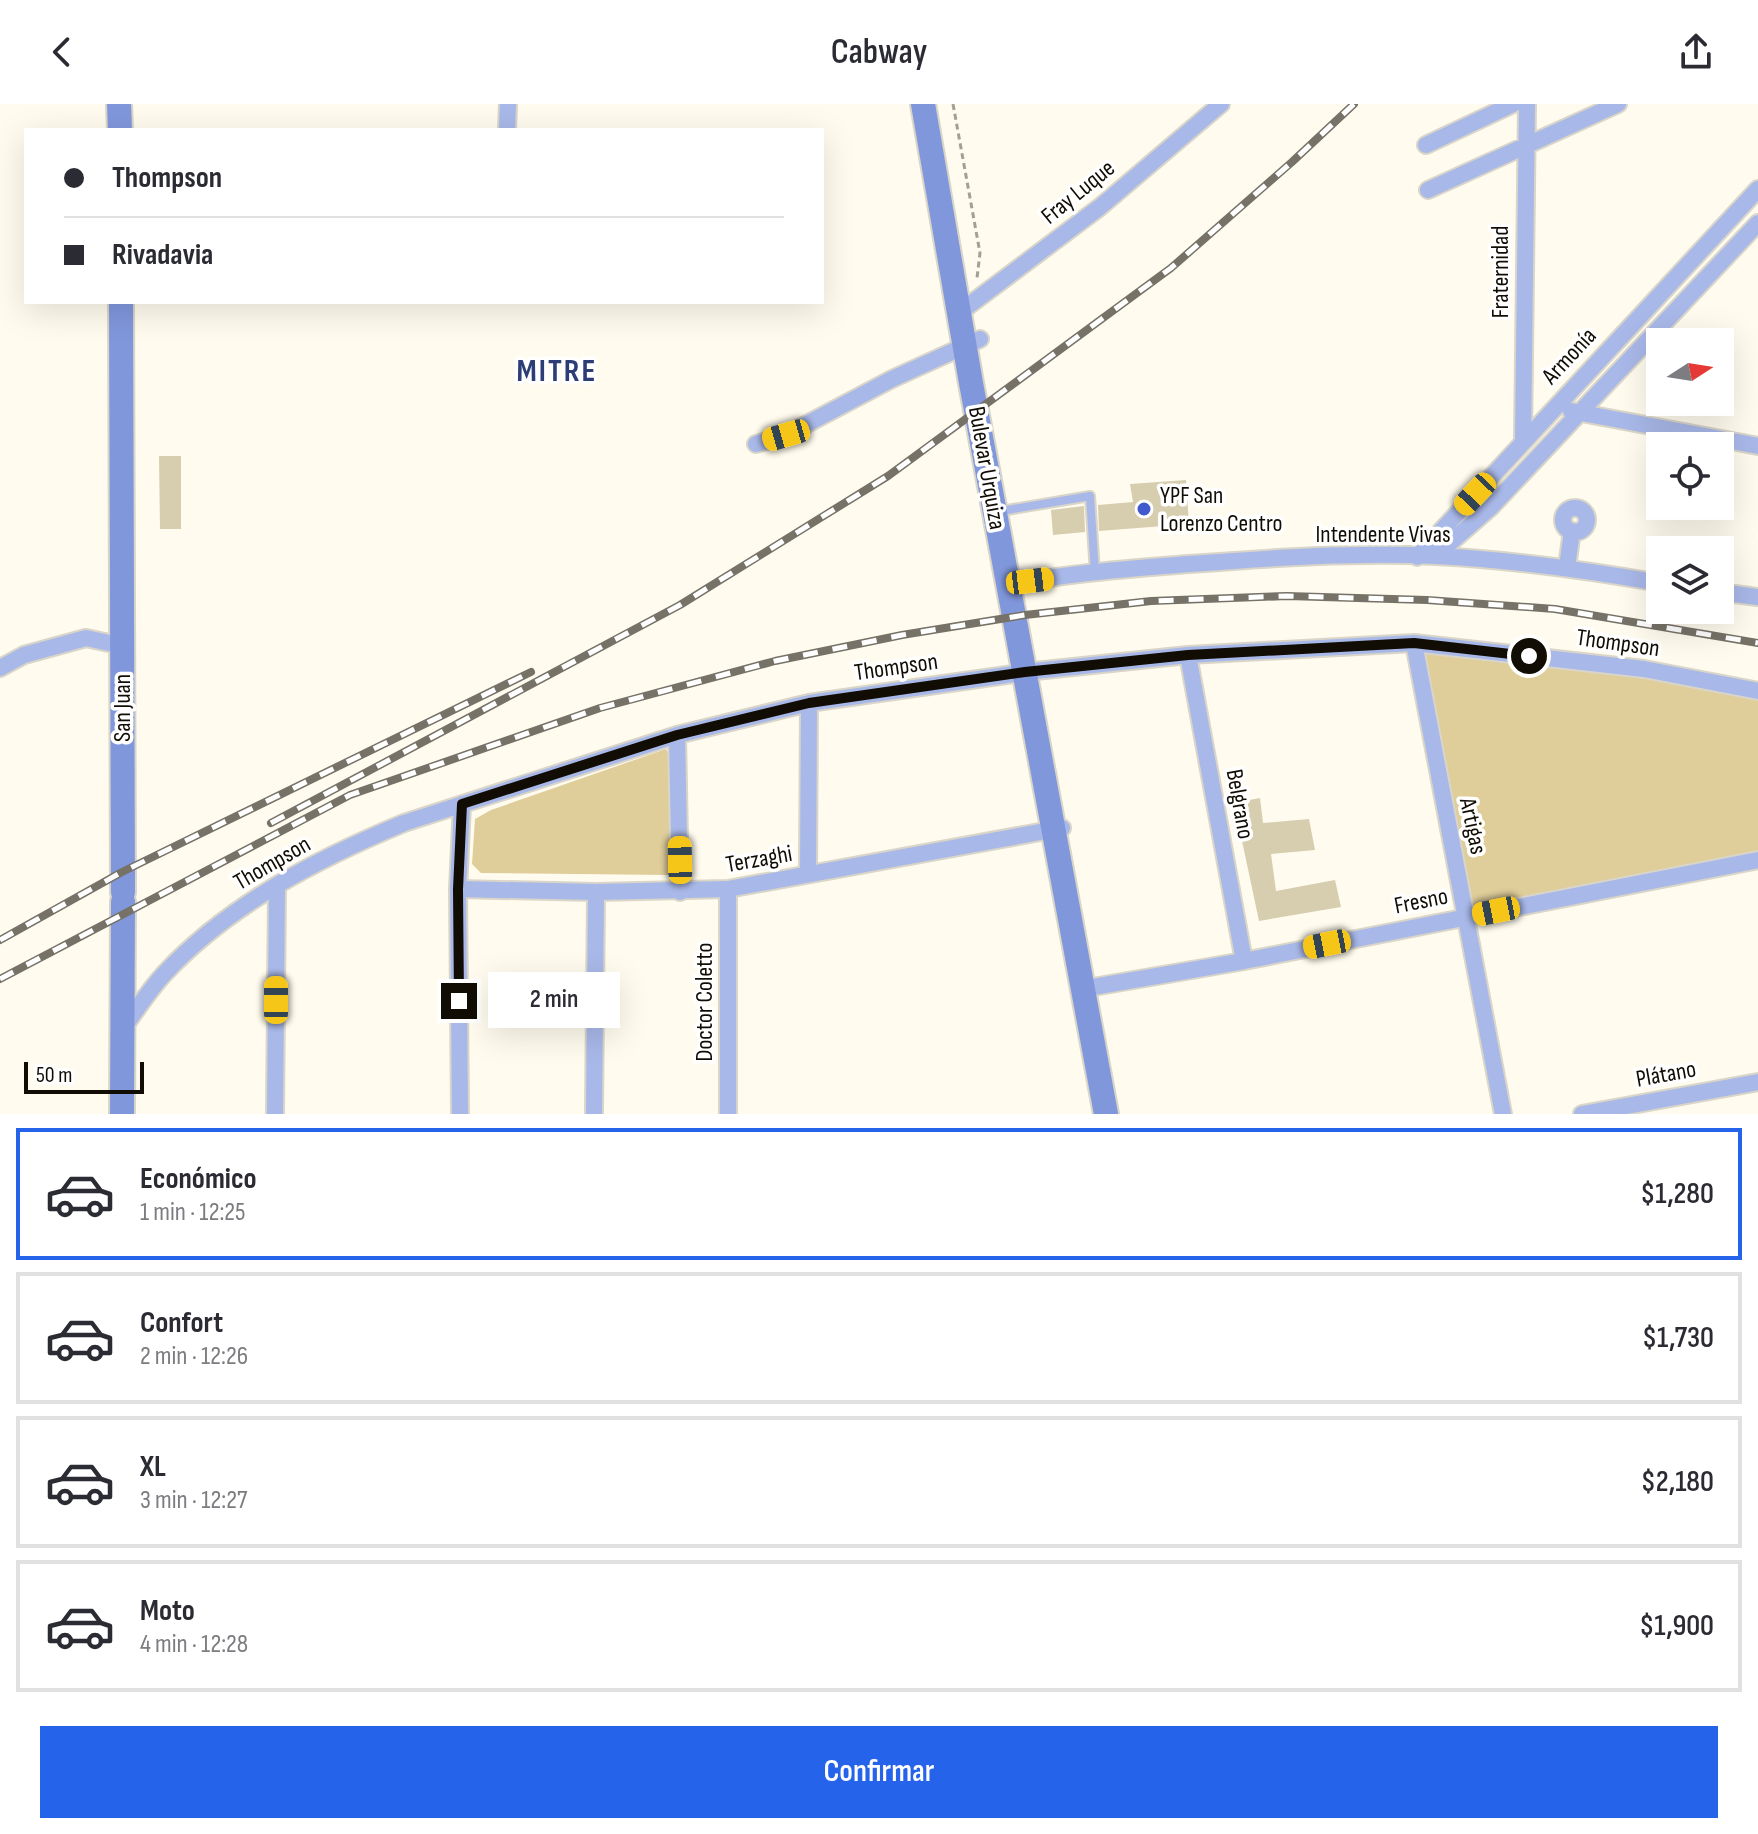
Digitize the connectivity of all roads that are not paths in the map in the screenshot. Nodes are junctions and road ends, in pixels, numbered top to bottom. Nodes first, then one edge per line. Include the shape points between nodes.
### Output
1 (119, 104) edge
2 (508, 104) edge
3 (923, 104) edge
4 (937, 104) edge
5 (1221, 104) edge
6 (1513, 104) edge
7 (1527, 104) edge
8 (1618, 104) edge
9 (120, 128) edge
10 (507, 128) edge
11 (1426, 145) dead end
12 (1525, 145) junction
13 (1758, 189) edge
14 (1428, 190) dead end
15 (1758, 223) edge
16 (121, 304) edge
17 (967, 308) junction
18 (973, 343) junction
19 (1555, 406) junction
20 (1578, 414) junction
21 (1523, 440) junction
22 (756, 444) dead end
23 (1758, 446) edge
24 (1007, 510) junction
25 (1572, 531) dead end
26 (1435, 556) junction
27 (1417, 557) junction
28 (1567, 567) junction
29 (1095, 574) junction
30 (1646, 581) edge
31 (1014, 584) junction
32 (1734, 594) edge
33 (1758, 597) edge
34 (1414, 643) junction
35 (123, 646) junction
36 (1188, 655) junction
37 (0, 668) edge
38 (1030, 672) junction
39 (1758, 691) edge
40 (809, 703) junction
41 (677, 735) junction
42 (462, 804) junction
43 (1059, 828) junction
44 (1758, 860) edge
45 (808, 874) junction
46 (277, 885) junction
47 (458, 889) junction
48 (728, 889) junction
49 (596, 892) junction
50 (680, 892) junction
51 (1467, 917) junction
52 (1244, 961) junction
53 (1093, 987) junction
54 (124, 1027) junction
55 (1758, 1082) edge
56 (122, 1114) edge
57 (275, 1114) edge
58 (460, 1114) edge
59 (594, 1114) edge
60 (728, 1114) edge
61 (1106, 1114) edge
62 (1116, 1114) edge
63 (1503, 1114) edge
64 (1582, 1114) edge

1 - 9 main road
2 - 10 street
3 - 17 main road, Bulevar Urquiza
4 - 17 main road, Bulevar Urquiza
5 - 17 street, Fray Luque via 1100,207
6 - 11 street
7 - 12 street, Fraternidad
8 - 12 street
12 - 14 street
12 - 21 street, Fraternidad
13 - 19 street, Armonía
15 - 20 street, Armonía
16 - 35 main road, San Juan
17 - 18 main road, Bulevar Urquiza
18 - 22 street via 786,435
18 - 24 main road, Bulevar Urquiza
18 - 31 main road, Bulevar Urquiza
19 - 20 street
19 - 21 street, Armonía
20 - 23 street
20 - 26 street, Armonía via 1491,507
21 - 27 street, Armonía
24 - 29 lane via 1090,496
24 - 31 main road, Bulevar Urquiza
25 - 28 street
26 - 27 street, Intendente Vivas
26 - 28 street, Intendente Vivas
27 - 29 street, Intendente Vivas via 1273,558
28 - 30 street, Intendente Vivas
29 - 31 street, Intendente Vivas
31 - 38 main road, Bulevar Urquiza
32 - 33 street
34 - 36 street, Thompson
34 - 39 street, Thompson via 1644,669
34 - 51 street, Artigas
35 - 37 street via 86,638 24,655
35 - 54 main road, San Juan
36 - 38 street, Thompson
36 - 52 street, Belgrano
38 - 40 street, Thompson
38 - 43 main road, Bulevar Urquiza
40 - 41 street, Thompson
40 - 45 street
41 - 42 street, Thompson
41 - 50 street
42 - 46 street, Thompson via 366,839
42 - 47 street
43 - 45 street, Terzaghi
43 - 53 main road, Bulevar Urquiza
43 - 61 main road, Bulevar Urquiza
44 - 51 street, Fresno
45 - 48 street, Terzaghi
46 - 54 street, Thompson via 205,935 164,974
46 - 57 street
47 - 49 street, Terzaghi
47 - 58 street
48 - 50 street, Terzaghi
48 - 60 street, Doctor Coletto
49 - 50 street, Terzaghi
49 - 59 street
51 - 52 street, Fresno
51 - 63 street, Artigas
52 - 53 street, Fresno
53 - 62 main road, Bulevar Urquiza
54 - 56 main road, San Juan
55 - 64 street, Plátano

